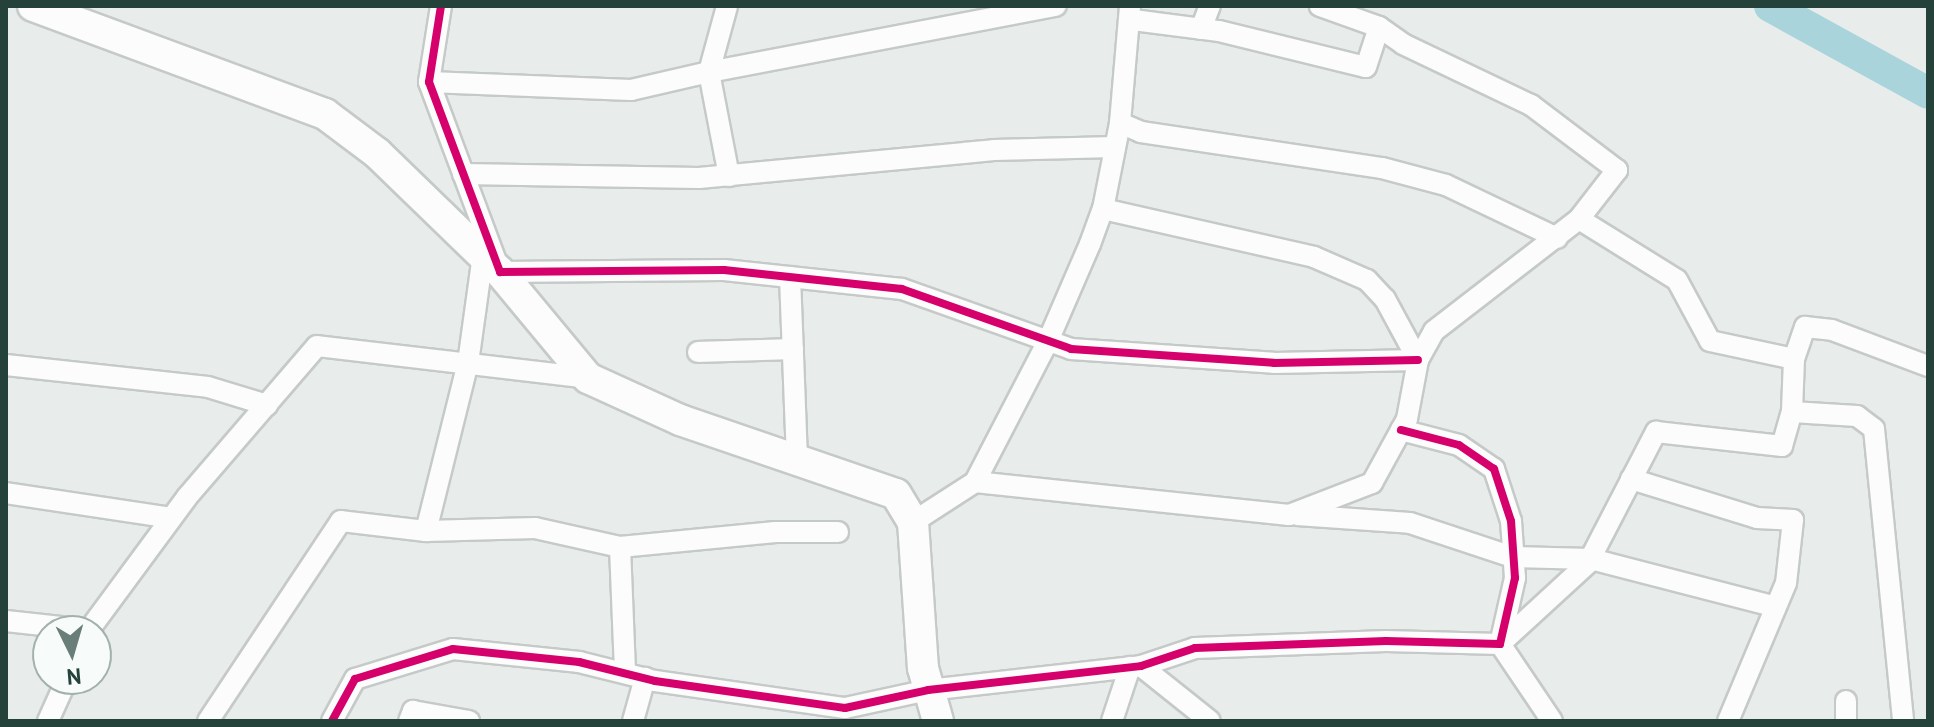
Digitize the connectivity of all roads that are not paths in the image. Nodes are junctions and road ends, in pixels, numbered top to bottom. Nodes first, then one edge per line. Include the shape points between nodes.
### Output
1 (33, 6) edge
2 (441, 6) edge
3 (727, 6) edge
4 (1056, 6) edge
5 (1210, 6) edge
6 (1320, 6) edge
7 (1132, 13) edge
8 (1379, 27) junction
9 (1201, 29) junction
10 (709, 72) junction
11 (429, 82) junction
12 (1120, 123) junction
13 (1115, 147) junction
14 (463, 174) junction
15 (729, 176) junction
16 (1103, 209) junction
17 (1579, 219) junction
18 (1557, 238) junction
19 (491, 263) junction
20 (790, 277) junction
21 (1048, 341) junction
22 (793, 349) junction
23 (698, 352) dead end
24 (1794, 359) junction
25 (1418, 360) junction
26 (468, 363) junction
27 (6, 365) edge
28 (1928, 366) edge
29 (588, 378) junction
30 (267, 405) junction
31 (1792, 412) junction
32 (1401, 430) junction
33 (797, 460) junction
34 (1631, 479) junction
35 (975, 482) junction
36 (6, 493) edge
37 (1289, 515) junction
38 (171, 518) junction
39 (913, 522) junction
40 (426, 531) junction
41 (838, 532) dead end
42 (620, 547) junction
43 (1513, 557) junction
44 (1591, 559) junction
45 (1773, 606) junction
46 (99, 615) edge
47 (6, 621) edge
48 (32, 624) edge
49 (1500, 644) junction
50 (1135, 667) junction
51 (635, 676) junction
52 (928, 690) junction
53 (60, 695) edge
54 (48, 721) edge
55 (208, 721) edge
56 (332, 721) edge
57 (409, 721) edge
58 (469, 721) edge
59 (633, 721) edge
60 (938, 721) edge
61 (1112, 721) edge
62 (1210, 721) edge
63 (1552, 721) edge
64 (1728, 721) edge
65 (1903, 721) edge

1 - 19 main road via 325,114 377,153
2 - 11 street
3 - 10 street
4 - 10 street
5 - 9 street
6 - 8 street
7 - 9 street
7 - 12 street
8 - 9 street via 1366,67
8 - 17 street via 1403,44 1531,105 1617,170
10 - 11 street via 631,90
10 - 15 street
11 - 14 street
12 - 13 street
12 - 18 street via 1141,132 1382,168 1446,185
13 - 15 street via 994,150
13 - 16 street
14 - 15 street
14 - 19 street
16 - 21 street
16 - 25 street via 1314,257 1367,280 1385,299
17 - 18 street
17 - 24 street via 1677,280 1710,341
18 - 25 street via 1434,331
19 - 20 street
19 - 26 street
19 - 29 main road
20 - 21 street via 902,289
20 - 22 street
21 - 25 street via 1071,349 1274,363
21 - 35 street
22 - 23 street
22 - 33 street
24 - 28 street via 1805,327 1832,330
24 - 31 street
25 - 32 street
26 - 29 street
26 - 30 street via 317,346
26 - 40 street
27 - 30 street via 208,387
29 - 33 main road via 680,420
30 - 38 street
31 - 34 street via 1782,446 1656,432
31 - 65 street via 1857,416 1874,429
32 - 37 street via 1372,483
32 - 43 street via 1459,445 1494,469 1511,521
33 - 39 main road via 896,494
34 - 44 street
34 - 45 street via 1757,518 1793,520 1786,583
35 - 37 street
35 - 39 street
36 - 38 street
37 - 43 street via 1410,523
38 - 46 street
39 - 52 main road
40 - 42 street via 535,528
40 - 55 street via 341,521
41 - 42 street via 775,532
42 - 51 street
43 - 44 street
43 - 49 street via 1515,578
44 - 45 street
44 - 49 street
45 - 64 street
47 - 48 street
49 - 50 street via 1386,641 1195,648
49 - 63 street
50 - 52 street
50 - 61 street
50 - 62 street
51 - 52 street via 845,708
51 - 56 street via 579,662 453,649 355,679
51 - 59 street
52 - 60 main road
53 - 54 street
57 - 58 street via 413,711

